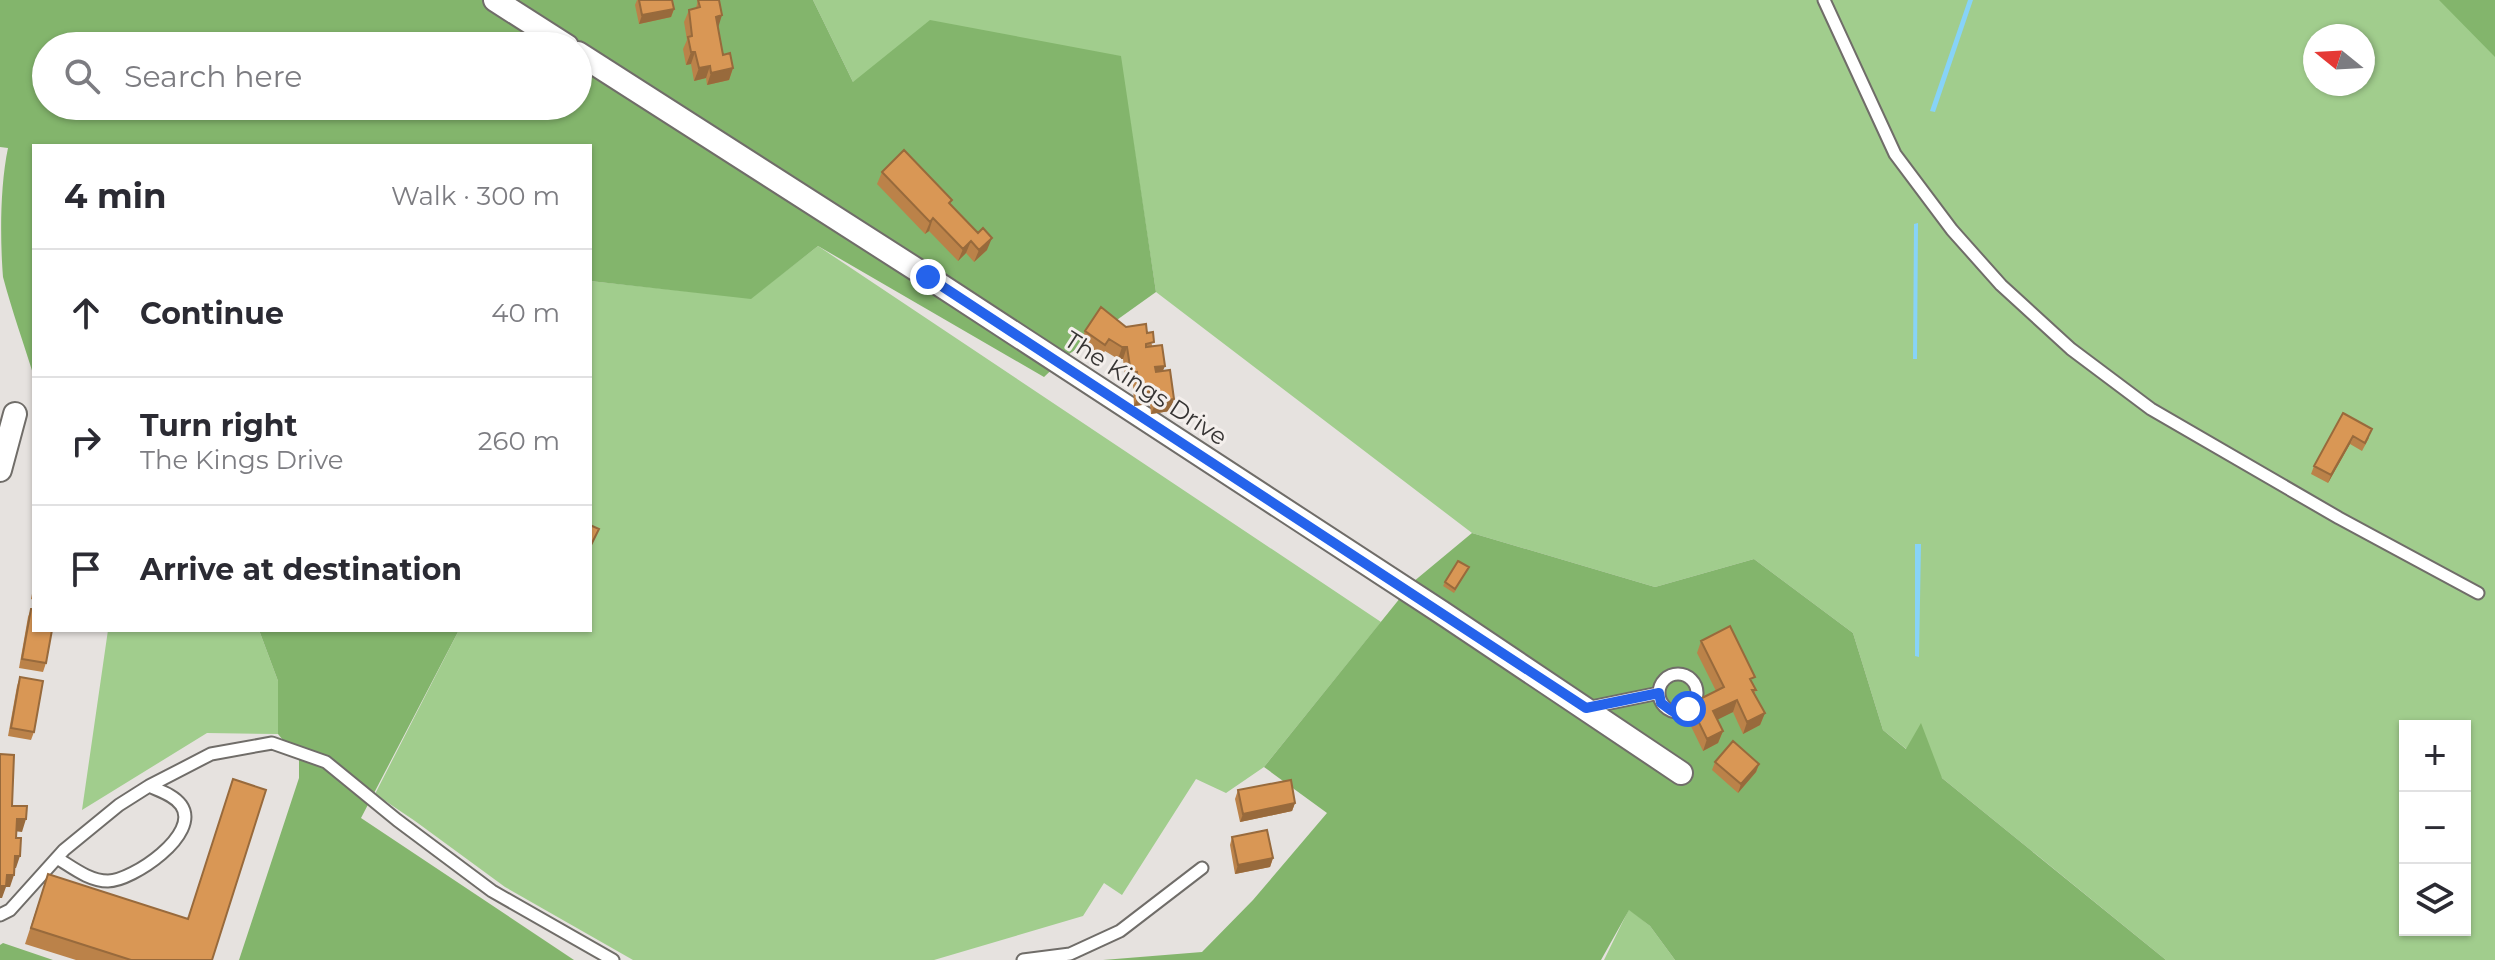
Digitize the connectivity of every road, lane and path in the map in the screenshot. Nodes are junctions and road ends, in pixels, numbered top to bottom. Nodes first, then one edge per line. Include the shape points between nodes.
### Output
1 (495, 0) edge
2 (1824, 0) edge
3 (545, 32) edge
4 (592, 62) edge
5 (15, 414) dead end
6 (0, 470) edge
7 (2478, 593) dead end
8 (1659, 693) dead end
9 (1586, 708) junction
10 (1681, 773) dead end
11 (149, 786) junction
12 (57, 858) junction
13 (1202, 868) dead end
14 (0, 915) edge
15 (1071, 957) edge
16 (613, 960) edge
17 (1023, 960) edge

1 - 3 street
2 - 7 lane via 1895,154 2001,285 2071,349 2151,409
4 - 9 street, The Kings Drive
5 - 6 street
8 - 9 lane
9 - 10 street, The Kings Drive
11 - 12 lane
11 - 12 lane via 168,794 186,814 180,835 155,859 122,879 106,881
11 - 16 lane via 211,754 272,743 326,762 492,891
12 - 14 lane
13 - 15 lane via 1120,931
15 - 17 lane

